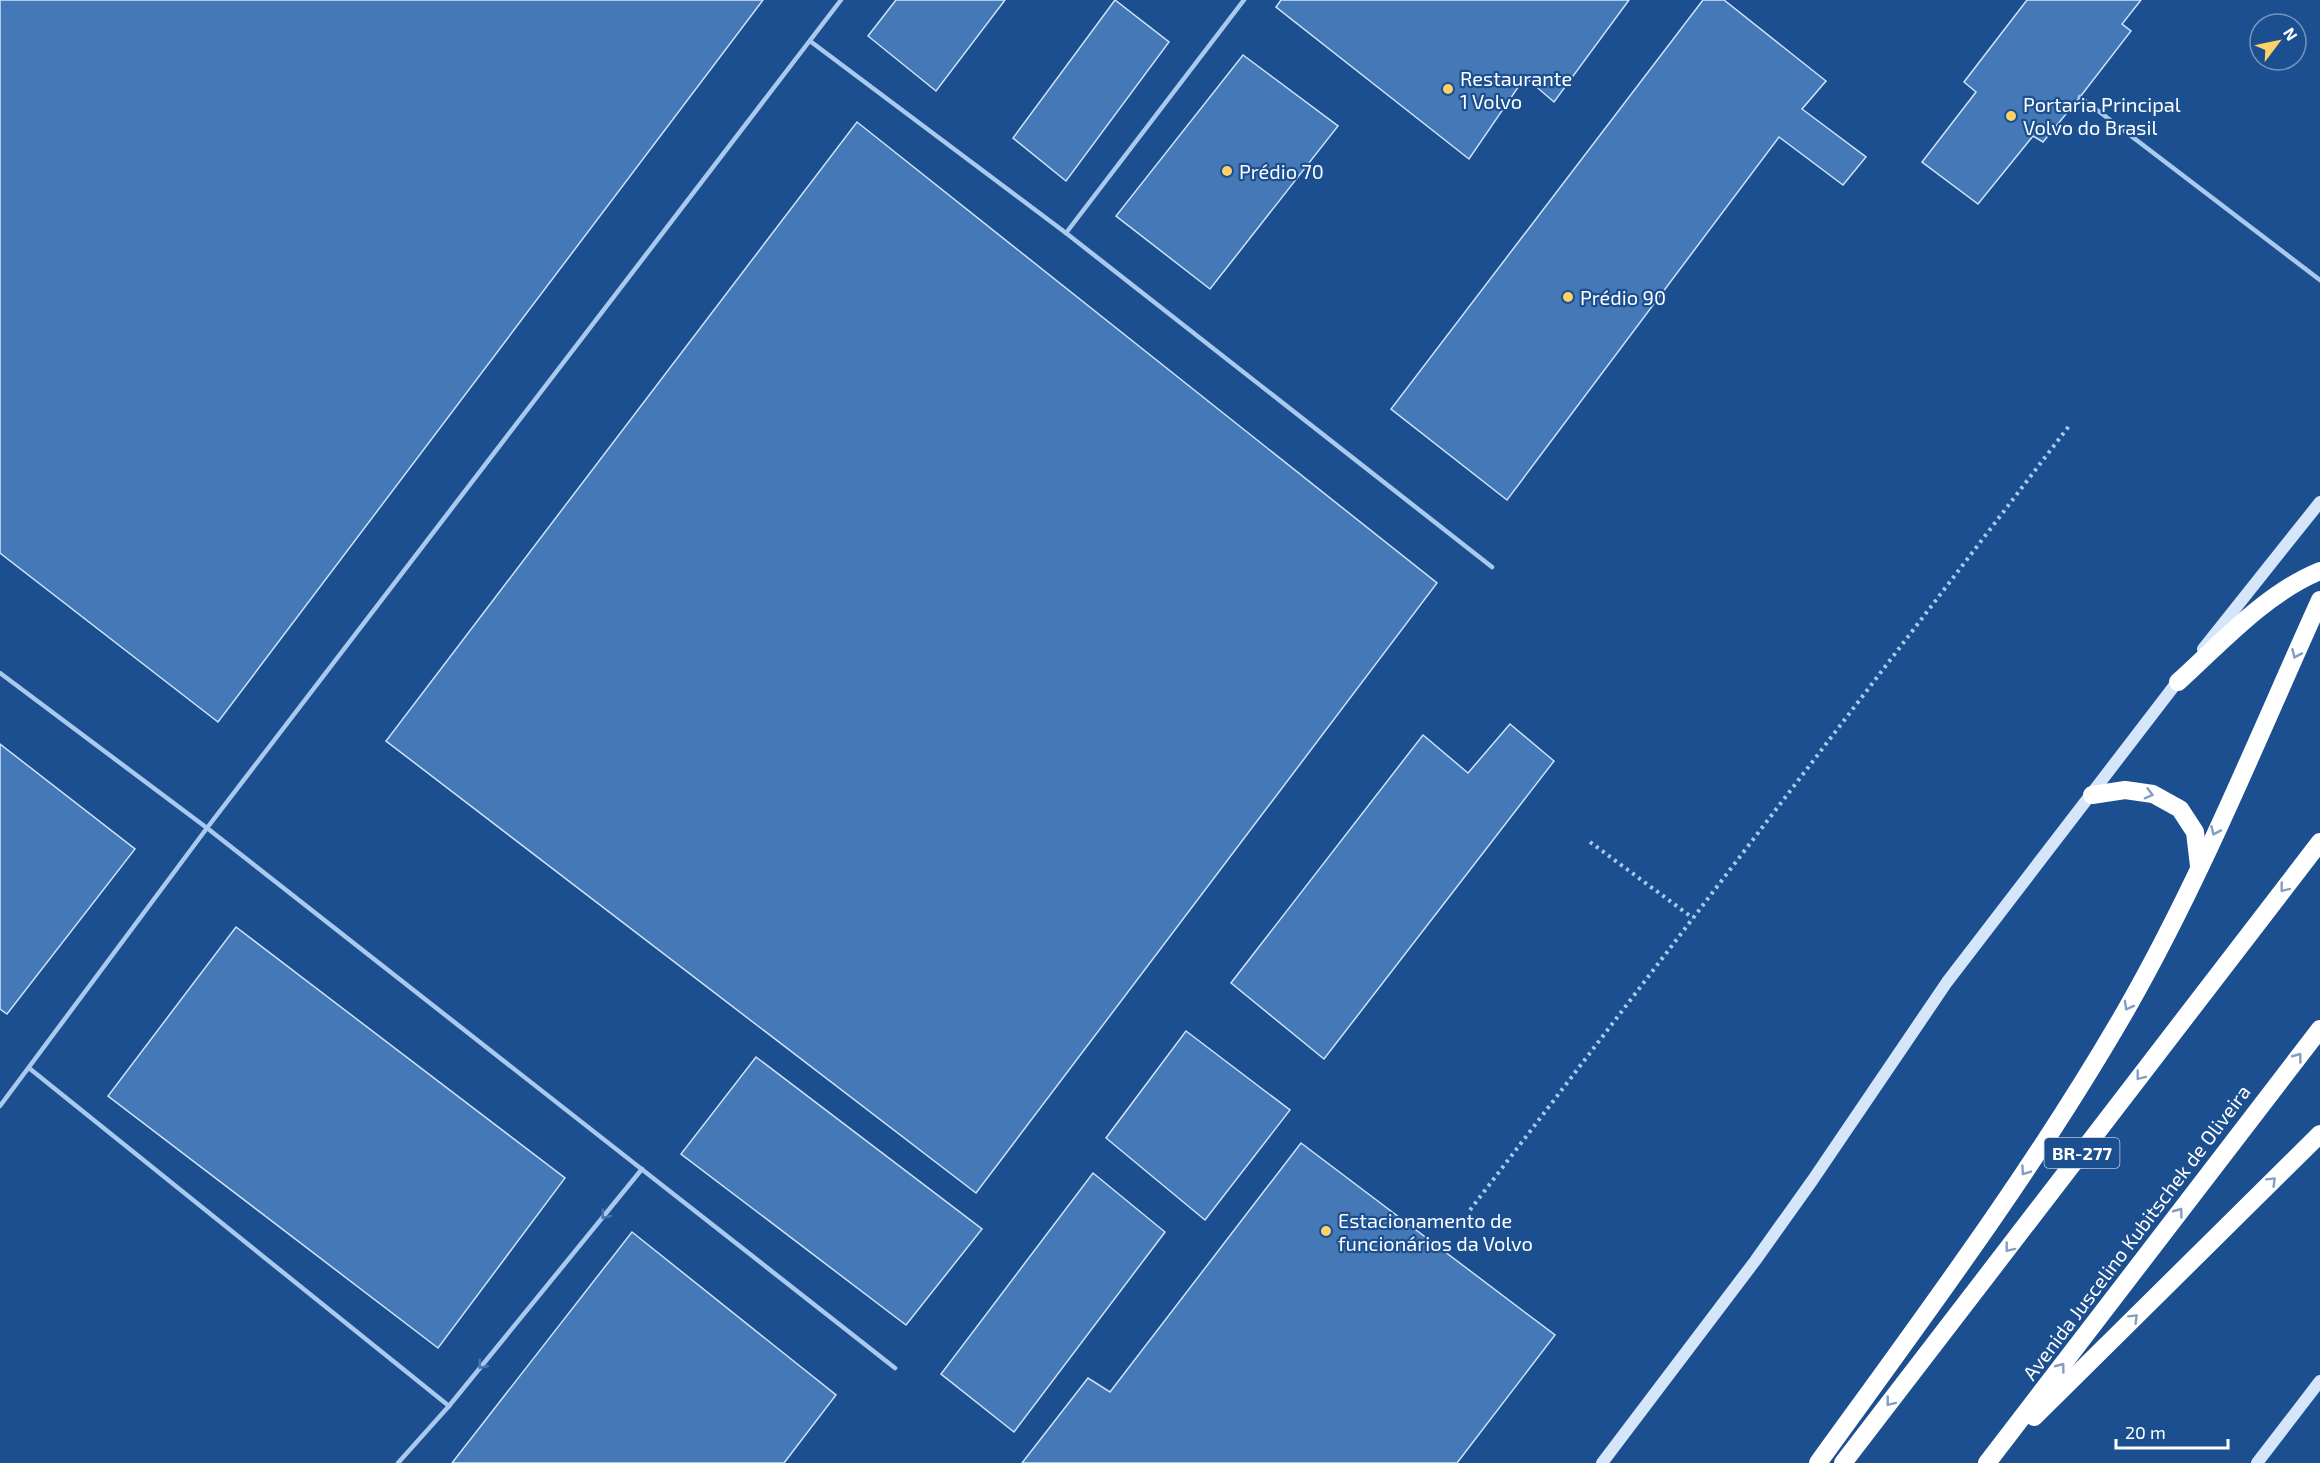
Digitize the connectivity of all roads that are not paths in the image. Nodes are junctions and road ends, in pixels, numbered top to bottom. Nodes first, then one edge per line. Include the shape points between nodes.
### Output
1 (842, 0) edge
2 (1244, 0) edge
3 (810, 41) junction
4 (2080, 97) dead end
5 (1066, 233) junction
6 (2320, 280) edge
7 (2320, 502) edge
8 (1492, 567) dead end
9 (2320, 571) edge
10 (2320, 600) edge
11 (0, 673) edge
12 (2178, 682) junction
13 (2092, 795) junction
14 (207, 828) junction
15 (2320, 842) edge
16 (2199, 867) junction
17 (2320, 1029) edge
18 (29, 1068) junction
19 (0, 1106) edge
20 (2320, 1134) edge
21 (642, 1169) junction
22 (895, 1368) dead end
23 (2320, 1381) edge
24 (449, 1406) junction
25 (398, 1463) edge
26 (1602, 1463) edge
27 (1818, 1463) edge
28 (1843, 1463) edge
29 (1987, 1463) edge
30 (2257, 1463) edge

1 - 3 lane
2 - 5 lane
3 - 5 lane
3 - 14 lane
4 - 6 lane
5 - 8 lane
7 - 12 street
9 - 12 highway via 2277,594
10 -> 16 highway
11 - 14 lane
12 - 13 street
13 -> 16 highway via 2125,790 2153,794 2180,809 2195,832
13 - 26 street via 1947,982 1762,1252
14 - 18 lane
14 - 21 lane
15 -> 28 highway, BR-277
16 -> 27 highway via 2164,942 2078,1090 2021,1178
29 -> 17 highway, Avenida Juscelino Kubitschek de Oliveira
18 - 19 lane
18 - 24 lane
29 -> 20 highway
21 - 22 lane
21 -> 24 lane
23 - 30 street
24 - 25 lane

